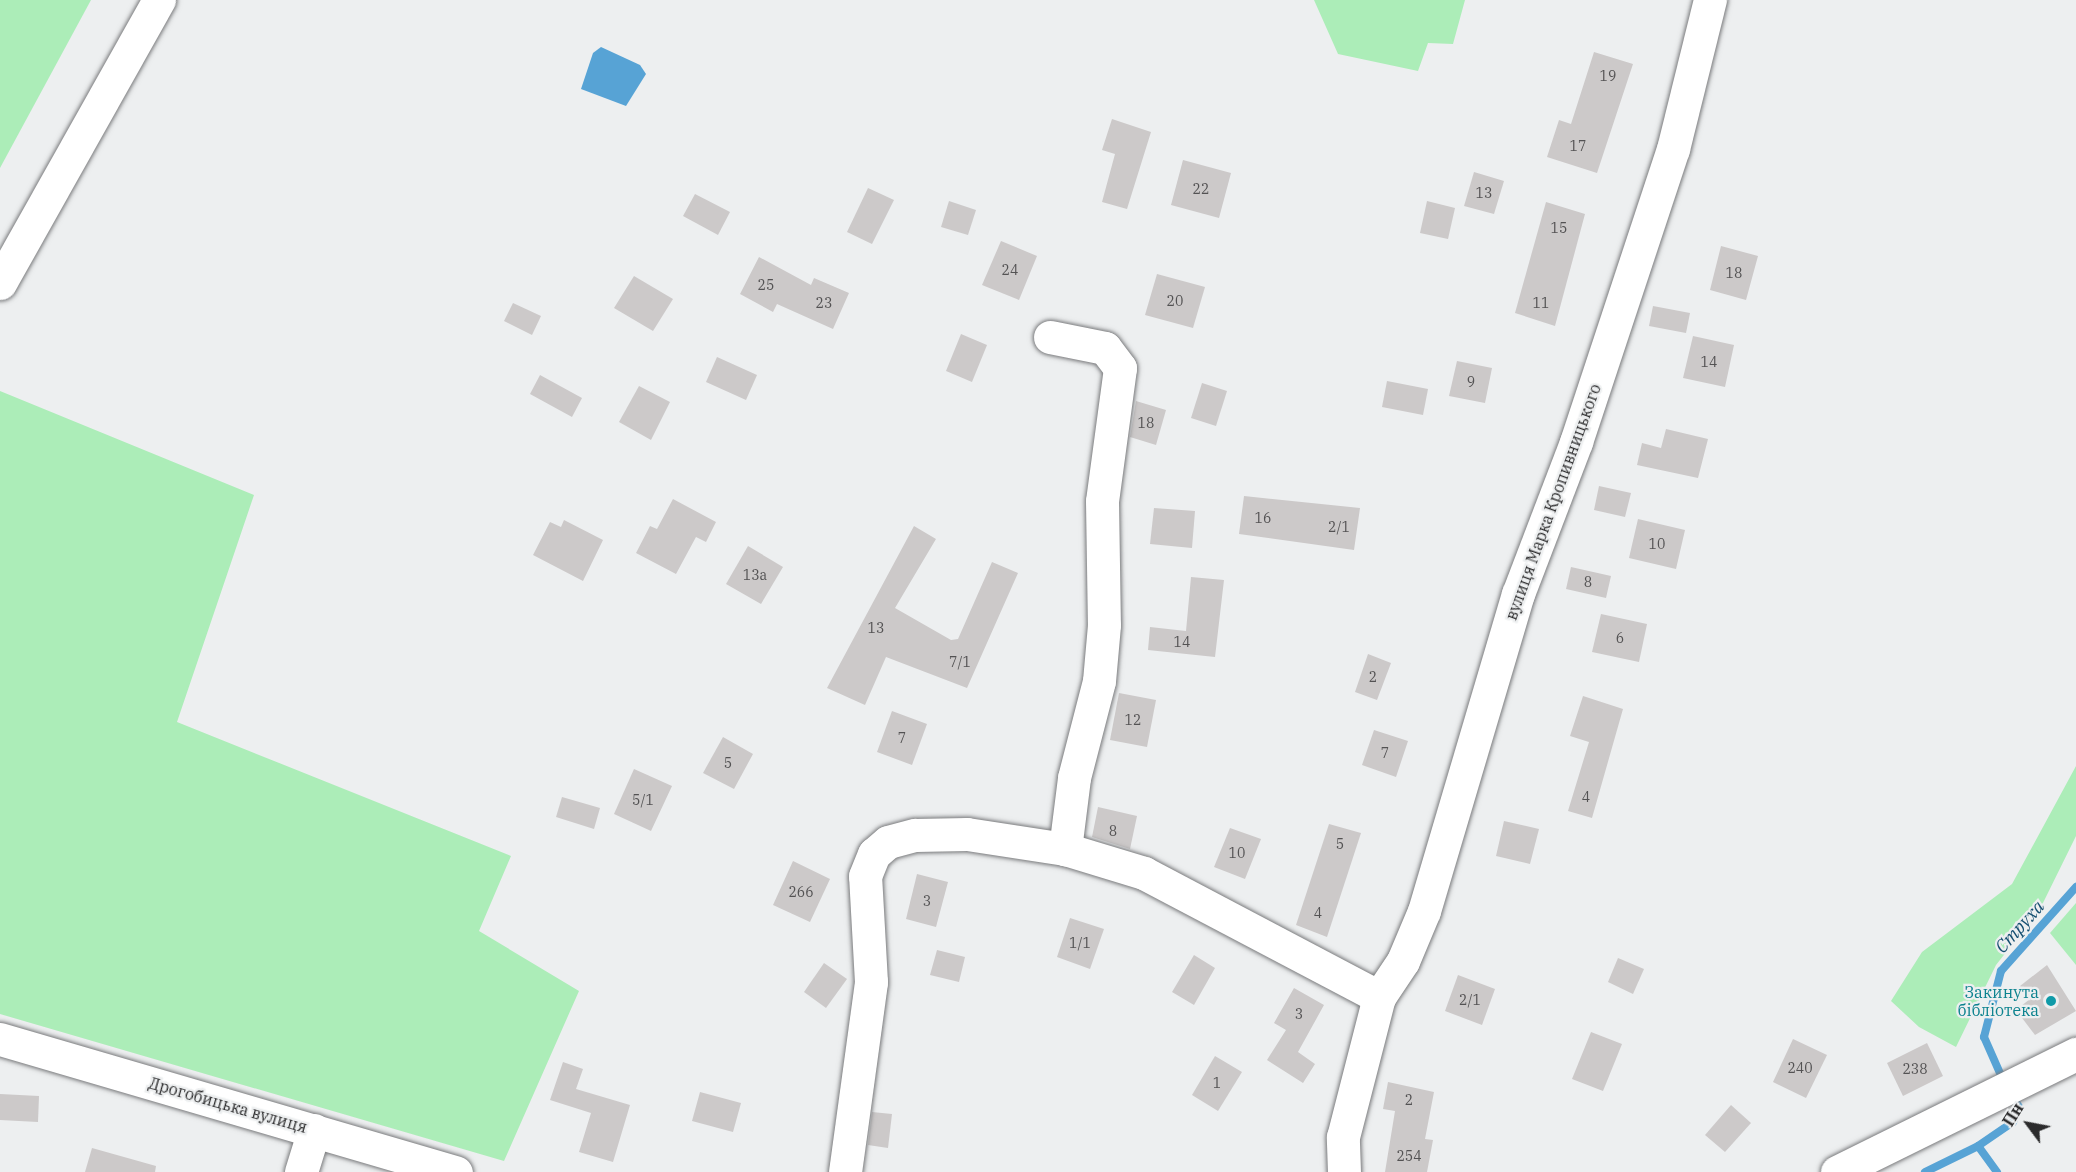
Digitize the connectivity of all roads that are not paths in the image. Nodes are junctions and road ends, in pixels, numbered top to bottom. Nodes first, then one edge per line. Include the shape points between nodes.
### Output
1 (159, 0) edge
2 (1710, 0) edge
3 (0, 283) edge
4 (1050, 337) dead end
5 (1065, 849) junction
6 (1379, 997) junction
7 (0, 1039) edge
8 (2076, 1054) edge
9 (314, 1130) junction
10 (301, 1172) edge
11 (456, 1172) edge
12 (845, 1172) edge
13 (1344, 1172) edge
14 (1837, 1172) edge

1 - 3 street
2 - 6 street, вулиця Марка Кропивницького via 1674,149 1576,442 1518,594 1424,911 1403,961
4 - 5 street via 1105,348 1120,368 1102,501 1104,625 1099,681 1074,778
5 - 6 street via 1175,886
5 - 12 street via 967,834 915,835 888,842 873,854 865,876 871,982
6 - 13 street, вулиця Марка Кропивницького via 1343,1137
7 - 9 street, Дрогобицька вулиця
8 - 14 street
9 - 10 street
9 - 11 street, Дрогобицька вулиця

